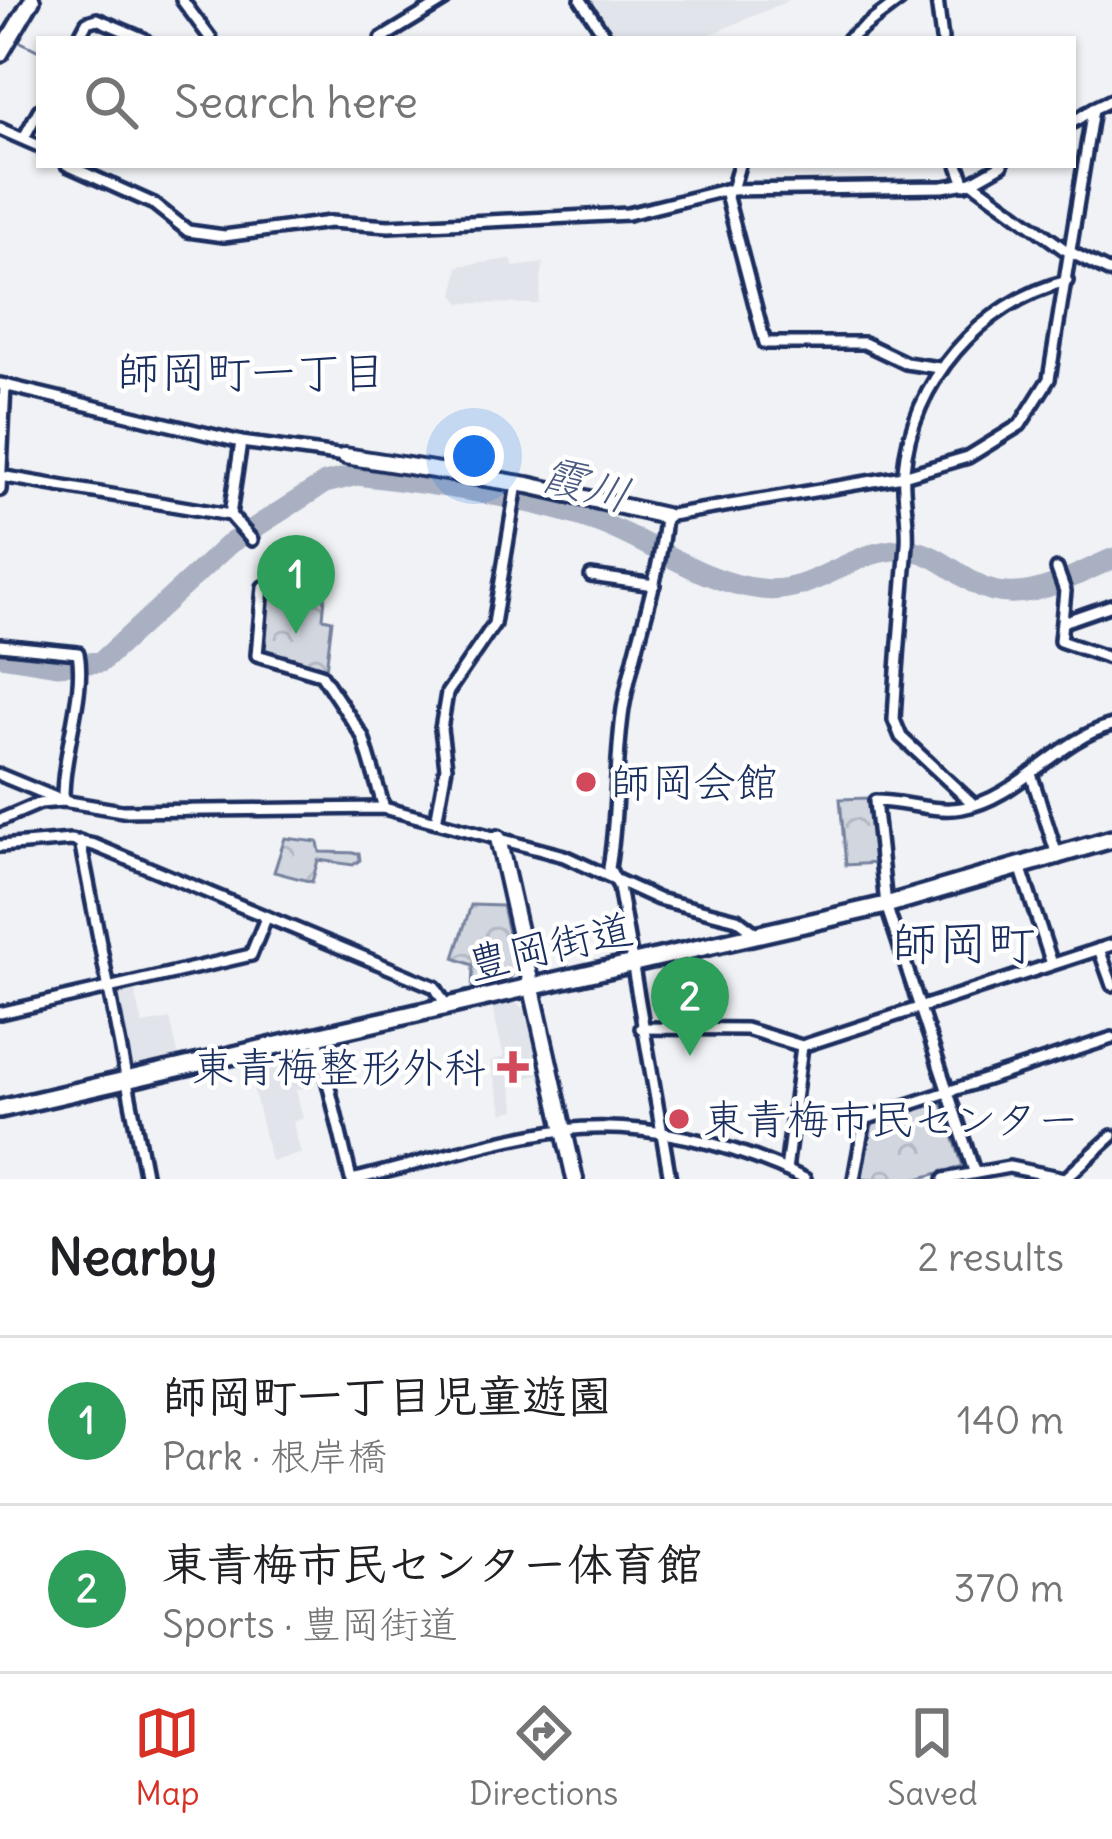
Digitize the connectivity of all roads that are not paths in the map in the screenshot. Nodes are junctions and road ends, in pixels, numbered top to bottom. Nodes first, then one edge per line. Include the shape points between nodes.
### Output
1 (32, 0) edge
2 (182, 0) edge
3 (445, 0) edge
4 (581, 0) edge
5 (900, 0) edge
6 (938, 0) edge
7 (80, 36) edge
8 (137, 36) edge
9 (209, 36) edge
10 (386, 36) edge
11 (606, 36) edge
12 (852, 36) edge
13 (942, 36) edge
14 (0, 54) edge
15 (1112, 100) edge
16 (1093, 110) junction
17 (36, 116) edge
18 (1076, 120) edge
19 (0, 129) edge
20 (25, 136) junction
21 (36, 144) edge
22 (74, 168) edge
23 (738, 168) edge
24 (960, 168) edge
25 (996, 168) edge
26 (968, 183) junction
27 (729, 190) junction
28 (1072, 253) junction
29 (1112, 273) edge
30 (1067, 281) junction
31 (939, 368) junction
32 (3, 384) edge
33 (241, 442) junction
34 (344, 456) joint
35 (1, 476) edge
36 (903, 476) junction
37 (516, 489) junction
38 (0, 490) edge
39 (230, 515) junction
40 (665, 516) junction
41 (252, 541) dead end
42 (1057, 571) dead end
43 (592, 576) dead end
44 (654, 586) junction
45 (263, 587) dead end
46 (1112, 605) edge
47 (1063, 622) junction
48 (0, 645) edge
49 (1112, 659) edge
50 (1112, 725) edge
51 (1031, 774) junction
52 (0, 776) edge
53 (63, 801) junction
54 (972, 803) junction
55 (384, 808) junction
56 (0, 820) edge
57 (436, 822) junction
58 (498, 838) junction
59 (1112, 839) edge
60 (80, 841) junction
61 (0, 846) edge
62 (1058, 858) junction
63 (1021, 869) junction
64 (614, 881) junction
65 (886, 905) junction
66 (266, 918) junction
67 (757, 934) junction
68 (1112, 945) edge
69 (1099, 949) junction
70 (1052, 964) junction
71 (628, 965) junction
72 (1112, 985) edge
73 (532, 987) junction
74 (108, 988) junction
75 (447, 1007) junction
76 (920, 1008) junction
77 (0, 1013) edge
78 (640, 1028) junction
79 (316, 1037) junction
80 (1112, 1038) edge
81 (802, 1046) junction
82 (126, 1080) junction
83 (948, 1092) junction
84 (0, 1109) edge
85 (564, 1130) junction
86 (664, 1135) junction
87 (1112, 1136) edge
88 (786, 1170) junction
89 (974, 1171) junction
90 (1068, 1178) edge
91 (146, 1179) edge
92 (353, 1179) edge
93 (575, 1179) edge
94 (670, 1179) edge
95 (805, 1179) edge
96 (854, 1179) edge
97 (944, 1179) edge

1 - 14 street
2 - 9 street
3 - 10 street
4 - 11 street
5 - 12 street
6 - 13 street
7 - 8 street via 97,19
15 - 16 street
16 - 18 street
16 - 28 street
17 - 20 street
19 - 20 street
20 - 21 street
22 - 27 street via 154,204 188,231 224,236 330,222 628,214
23 - 27 street
24 - 26 street
25 - 26 street
26 - 27 street
26 - 28 street
27 - 31 street via 765,343 875,344 906,363
28 - 29 street
28 - 30 street
30 - 31 street via 1014,301
30 - 36 street via 1049,380 1032,412 989,446
31 - 36 street via 911,425
32 - 33 street
32 - 35 street
33 - 34 street
33 - 39 street
34 - 37 street
35 - 38 street
35 - 39 street
36 - 40 street
36 - 54 street via 907,542 894,720
37 - 40 street
37 - 57 street via 494,624 447,693
39 - 41 street
40 - 44 street
42 - 47 street
43 - 44 street
44 - 64 street via 621,726
45 - 55 street via 256,655 321,674 364,737
46 - 47 street
47 - 49 street via 1062,643
48 - 53 street via 79,655
50 - 51 street via 1073,739
51 - 54 street
51 - 62 street
52 - 53 street
53 - 55 street via 122,812
53 - 56 street
54 - 65 street via 875,801
55 - 57 street
57 - 58 street
58 - 64 street via 564,856
58 - 73 street
59 - 62 main road, 豊岡街道
60 - 61 street
60 - 66 street
60 - 74 street
62 - 63 main road, 豊岡街道
63 - 65 main road, 豊岡街道
63 - 70 street
64 - 67 street via 737,920
64 - 71 street
65 - 67 main road, 豊岡街道
65 - 76 street
66 - 74 street via 251,955
66 - 75 street via 430,984
67 - 71 main road, 豊岡街道
68 - 69 street
69 - 70 street
69 - 72 street
70 - 76 street
71 - 73 main road, 豊岡街道
71 - 78 street
73 - 75 main road, 豊岡街道
73 - 85 street
74 - 77 street
74 - 82 street
75 - 79 main road, 豊岡街道
76 - 81 street
76 - 83 street
78 - 81 street via 746,1029
78 - 86 street
79 - 82 main road, 豊岡街道
79 - 92 street
80 - 83 street
81 - 88 street
82 - 84 main road, 豊岡街道
82 - 91 street
83 - 89 street
83 - 96 street via 865,1119
85 - 86 street
85 - 92 street
85 - 93 street
86 - 88 street
86 - 94 street
87 - 90 street
88 - 95 street
89 - 90 street via 1022,1168
89 - 97 street

